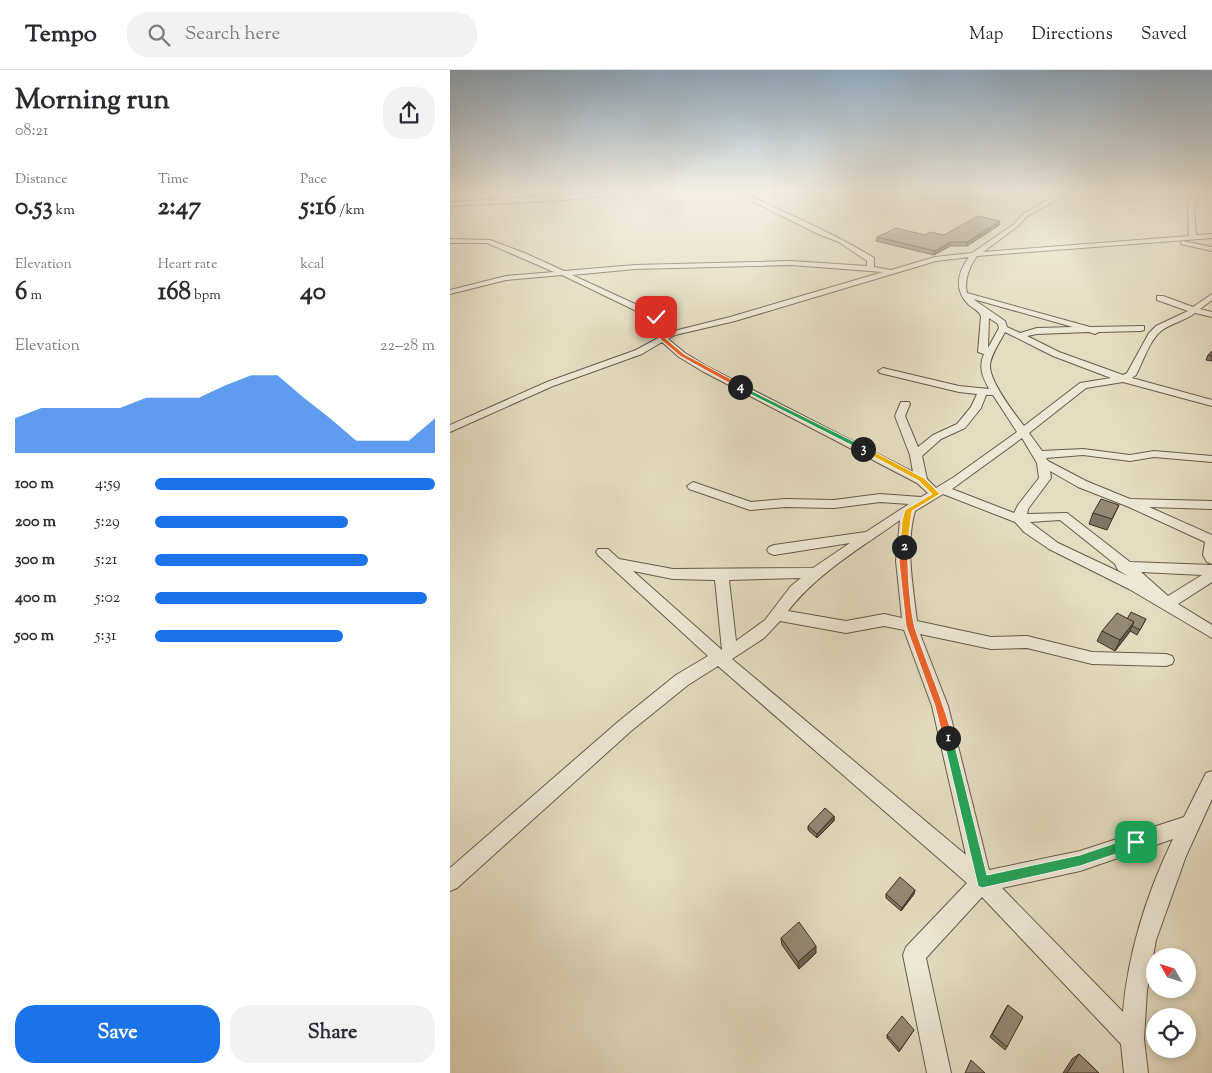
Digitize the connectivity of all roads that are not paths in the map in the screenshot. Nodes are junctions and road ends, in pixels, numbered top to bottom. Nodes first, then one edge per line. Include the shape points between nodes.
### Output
1 (832, 238) edge
2 (999, 238) edge
3 (1192, 238) edge
4 (1172, 240) junction
5 (450, 241) edge
6 (1212, 249) edge
7 (975, 254) junction
8 (870, 268) junction
9 (897, 270) junction
10 (562, 272) junction
11 (450, 292) edge
12 (963, 294) junction
13 (1212, 296) edge
14 (1160, 298) dead end
15 (982, 309) junction
16 (1195, 311) junction
17 (1212, 315) edge
18 (1003, 328) junction
19 (1141, 328) dead end
20 (1095, 331) junction
21 (1018, 336) junction
22 (662, 338) junction
23 (983, 352) dead end
24 (883, 371) dead end
25 (1123, 379) junction
26 (997, 392) junction
27 (982, 393) dead end
28 (1212, 403) edge
29 (905, 404) dead end
30 (452, 426) edge
31 (1023, 434) junction
32 (916, 455) junction
33 (1041, 459) junction
34 (1212, 459) edge
35 (921, 480) junction
36 (693, 486) dead end
37 (934, 495) junction
38 (1128, 503) junction
39 (1212, 506) edge
40 (909, 510) junction
41 (1019, 519) junction
42 (870, 536) junction
43 (1212, 540) edge
44 (774, 550) dead end
45 (603, 552) dead end
46 (1212, 559) edge
47 (615, 563) junction
48 (1096, 566) junction
49 (1126, 566) junction
50 (1212, 570) edge
51 (816, 573) junction
52 (721, 575) junction
53 (1212, 575) edge
54 (1167, 604) junction
55 (777, 615) junction
56 (910, 626) junction
57 (1212, 632) edge
58 (725, 656) junction
59 (1166, 660) dead end
60 (1212, 779) edge
61 (1191, 824) junction
62 (450, 881) edge
63 (982, 882) junction
64 (1132, 1039) junction
65 (1138, 1070) edge
66 (939, 1073) edge

1 - 8 street via 871,260
2 - 7 street
3 - 4 street
4 - 6 street
4 - 7 street
5 - 10 street via 488,242
7 - 9 street via 935,259
7 - 12 street via 961,284
8 - 9 street
8 - 10 street via 771,263
9 - 22 street
10 - 11 street via 506,278
10 - 22 street via 656,317 662,324
12 - 15 street
12 - 20 street
13 - 16 street
14 - 16 street
15 - 18 street via 1002,323
15 - 23 street via 985,316
16 - 17 street
16 - 25 street via 1159,328 1131,375
18 - 21 street
18 - 26 street via 985,366
19 - 20 street
20 - 21 street via 1037,331
21 - 25 street
22 - 30 street via 633,354 550,384
22 - 35 street via 705,368
24 - 26 street via 959,389
25 - 28 street
25 - 31 street via 1083,385
26 - 31 street
27 - 32 street via 976,408 961,426 937,437
29 - 32 street via 900,416
31 - 33 street
31 - 37 street
32 - 35 street
33 - 34 street via 1083,452 1130,458 1154,454
33 - 38 street via 1082,484
33 - 41 street via 1045,478 1022,508
35 - 37 street
36 - 37 street via 750,506 834,504
37 - 40 street
37 - 41 street
38 - 39 street
38 - 43 street
40 - 42 street
40 - 56 street via 903,561
41 - 48 street via 1042,540
41 - 49 street via 1063,516
42 - 44 street
42 - 51 street
43 - 46 street
45 - 47 street
47 - 52 street via 673,574
47 - 58 street
48 - 49 street
48 - 54 street
49 - 50 street
49 - 54 street
51 - 52 street
51 - 55 street via 796,590
52 - 58 street
53 - 54 street
54 - 57 street
55 - 56 street via 846,627 884,620
55 - 58 street via 760,634
56 - 59 street via 992,643 1027,642 1092,658
56 - 63 street via 940,706
58 - 62 street via 682,680 625,726
58 - 63 street
60 - 61 street
61 - 63 street via 1080,861
61 - 64 street via 1145,940
63 - 64 street
63 - 66 street via 914,955
64 - 65 street

